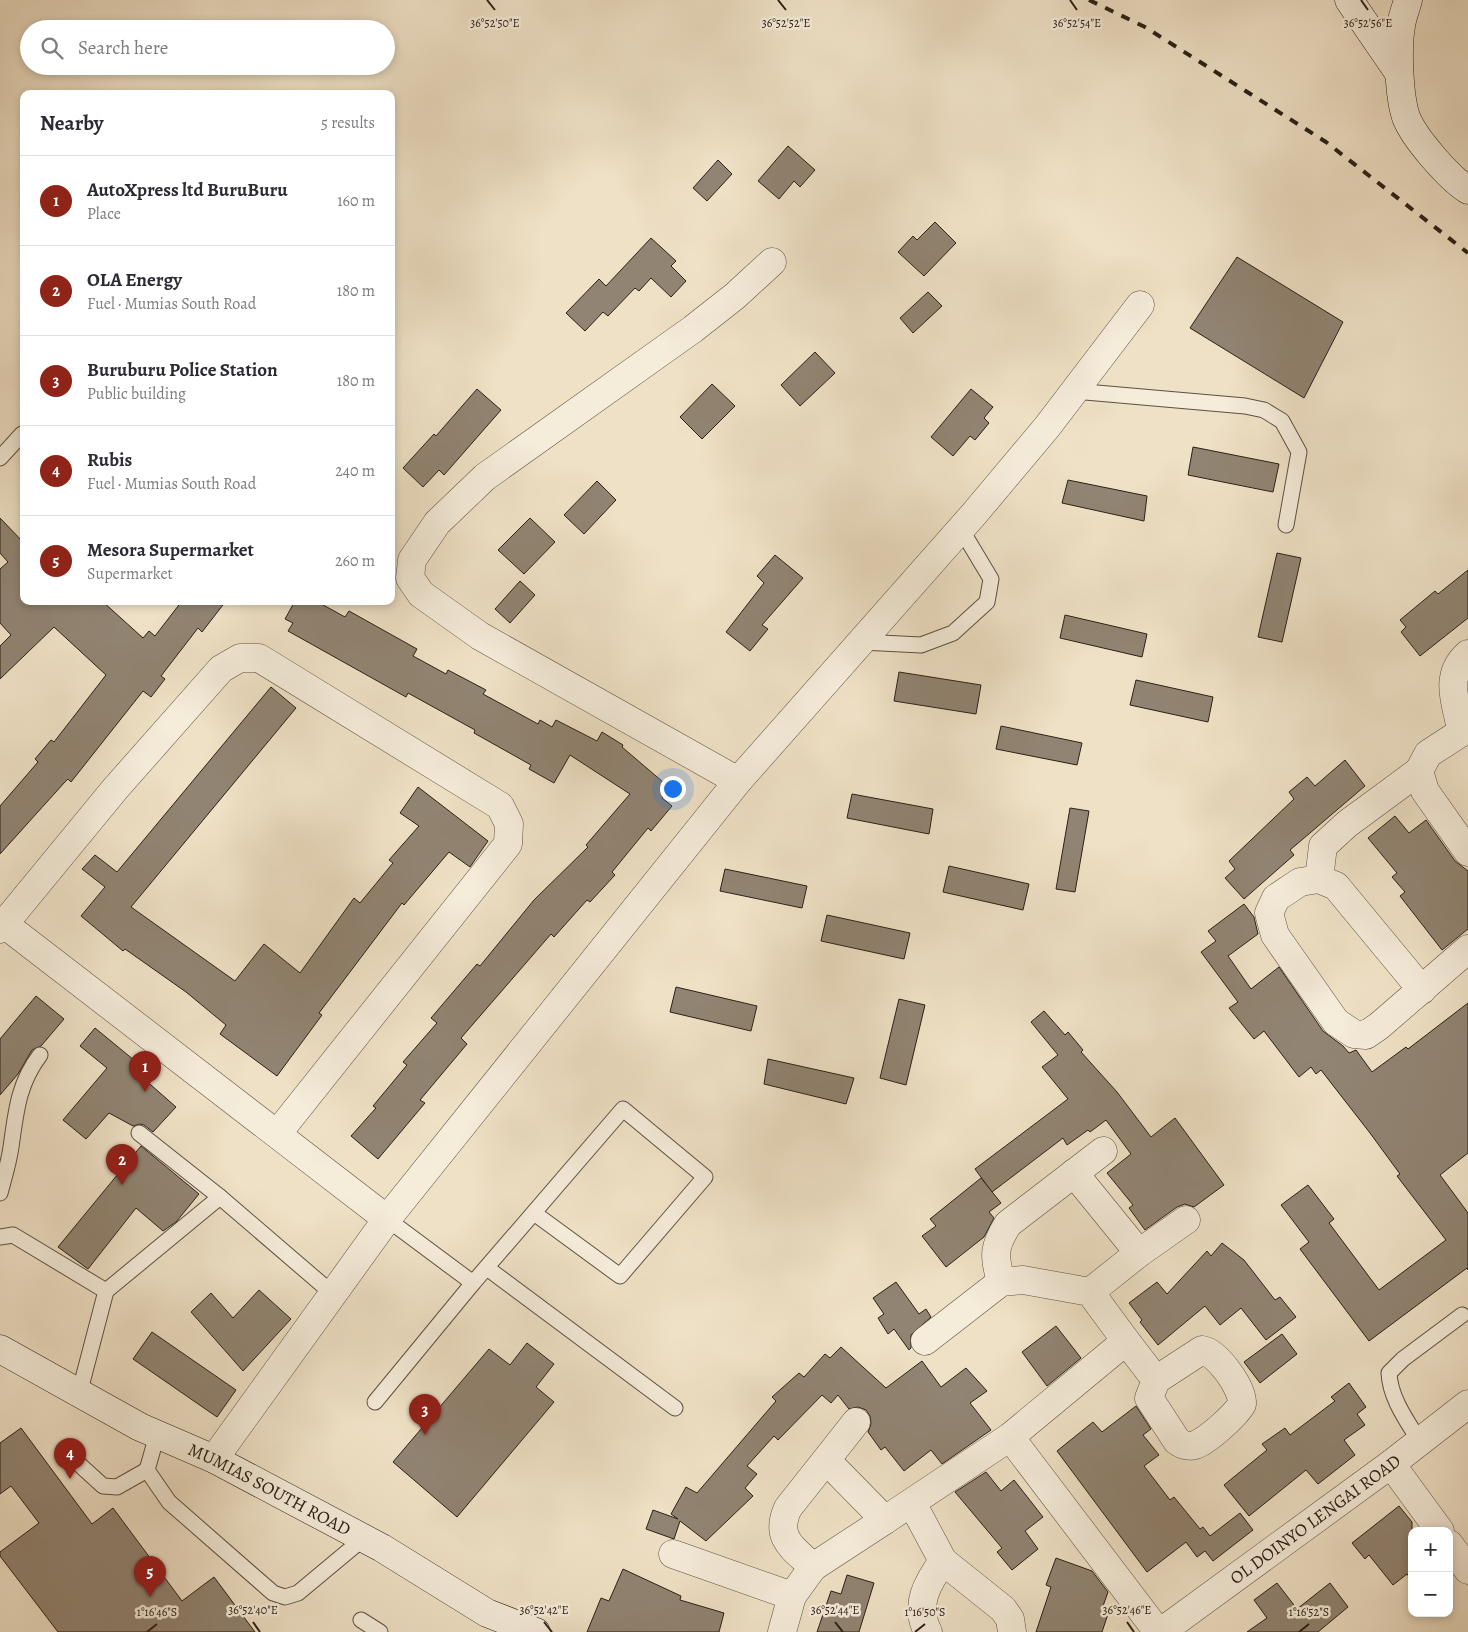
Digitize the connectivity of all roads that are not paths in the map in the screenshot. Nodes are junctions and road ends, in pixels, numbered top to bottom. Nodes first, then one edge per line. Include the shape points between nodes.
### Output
1 (1349, 0) edge
2 (1408, 0) edge
3 (1399, 73) junction
4 (1468, 190) edge
5 (772, 262) dead end
6 (1140, 305) dead end
7 (1074, 392) junction
8 (20, 436) edge
9 (0, 458) edge
10 (1286, 525) dead end
11 (961, 529) junction
12 (861, 642) junction
13 (1468, 654) edge
14 (1465, 730) edge
15 (1419, 771) junction
16 (738, 781) junction
17 (1468, 852) edge
18 (1319, 878) junction
19 (2, 926) edge
20 (1468, 949) edge
21 (1422, 990) junction
22 (40, 1055) dead end
23 (139, 1133) dead end
24 (277, 1134) junction
25 (1103, 1152) dead end
26 (1074, 1173) junction
27 (0, 1193) edge
28 (220, 1197) junction
29 (534, 1213) junction
30 (387, 1219) junction
31 (1186, 1220) dead end
32 (0, 1237) edge
33 (1139, 1253) junction
34 (487, 1268) junction
35 (1001, 1282) junction
36 (473, 1284) junction
37 (106, 1291) junction
38 (1090, 1292) junction
39 (333, 1294) junction
40 (1462, 1315) dead end
41 (925, 1341) dead end
42 (1126, 1341) junction
43 (0, 1349) edge
44 (1156, 1380) dead end
45 (80, 1394) junction
46 (375, 1402) dead end
47 (1468, 1404) edge
48 (675, 1408) dead end
49 (856, 1422) dead end
50 (157, 1434) junction
51 (1010, 1437) junction
52 (1420, 1442) junction
53 (68, 1455) dead end
54 (214, 1459) junction
55 (827, 1461) junction
56 (1392, 1464) junction
57 (148, 1470) junction
58 (912, 1503) junction
59 (885, 1520) junction
60 (1437, 1527) edge
61 (364, 1538) junction
62 (1453, 1549) edge
63 (673, 1554) dead end
64 (943, 1561) junction
65 (813, 1568) junction
66 (1468, 1570) edge
67 (792, 1596) junction
68 (362, 1620) dead end
69 (380, 1632) edge
70 (536, 1632) edge
71 (782, 1632) edge
72 (928, 1632) edge
73 (1012, 1632) edge
74 (1160, 1632) edge

1 - 3 street
2 - 3 street via 1401,26
3 - 4 street via 1406,118 1431,155
5 - 16 street via 693,329 485,477 437,523 412,560 410,578 421,594 480,636
6 - 7 street
7 - 10 lane via 1245,406 1264,410 1282,421 1299,452
7 - 11 street
8 - 9 lane
11 - 12 street
11 - 12 lane via 991,579 987,602 952,633 921,644
12 - 16 street
13 - 14 street via 1459,662 1452,687
14 - 15 street via 1428,754
15 - 17 street via 1425,791
15 - 18 street via 1347,824 1323,846
16 - 30 street
18 - 21 street via 1336,886
18 - 21 street via 1300,882 1276,898 1269,913 1275,935 1336,1022 1354,1034 1366,1035
19 - 24 street
19 - 24 street via 221,669 240,658 259,658 500,806 509,824 508,844
20 - 21 street
22 - 27 lane via 27,1072 14,1117 11,1148
23 - 28 lane
24 - 30 street
25 - 26 street
26 - 33 street
26 - 35 street via 1008,1224 998,1240 994,1258
28 - 37 lane
28 - 39 lane
29 - 29 lane via 623,1109 705,1177 620,1276
29 - 34 lane
30 - 36 lane
30 - 39 street
31 - 33 street
32 - 37 lane via 13,1235
33 - 38 street
34 - 36 lane
34 - 48 lane
35 - 38 street via 1023,1280
35 - 41 street
36 - 46 lane
37 - 45 lane
38 - 42 street
39 - 54 street
40 - 52 lane via 1389,1372 1390,1384 1400,1408
42 - 44 street
42 - 51 street
43 - 45 street, MUMIAS SOUTH ROAD
45 - 50 street, MUMIAS SOUTH ROAD
47 - 52 street, OL DOINYO LENGAI ROAD
49 - 55 street
50 - 54 street, MUMIAS SOUTH ROAD
50 - 57 lane
51 - 58 street
51 - 74 street
52 - 56 street, OL DOINYO LENGAI ROAD
53 - 57 lane via 103,1486 117,1487
54 - 61 street, MUMIAS SOUTH ROAD
55 - 59 street
55 - 65 street via 788,1508 781,1522 788,1543
56 - 60 street
56 - 74 street, OL DOINYO LENGAI ROAD
57 - 61 lane via 169,1502 273,1593 285,1598 298,1593
58 - 59 street
58 - 64 street
59 - 65 street
61 - 70 street, MUMIAS SOUTH ROAD via 487,1613
62 - 66 street
63 - 67 street
64 - 72 street via 931,1578 921,1602
64 - 73 street via 1004,1609
65 - 67 street
67 - 71 street
68 - 69 lane

